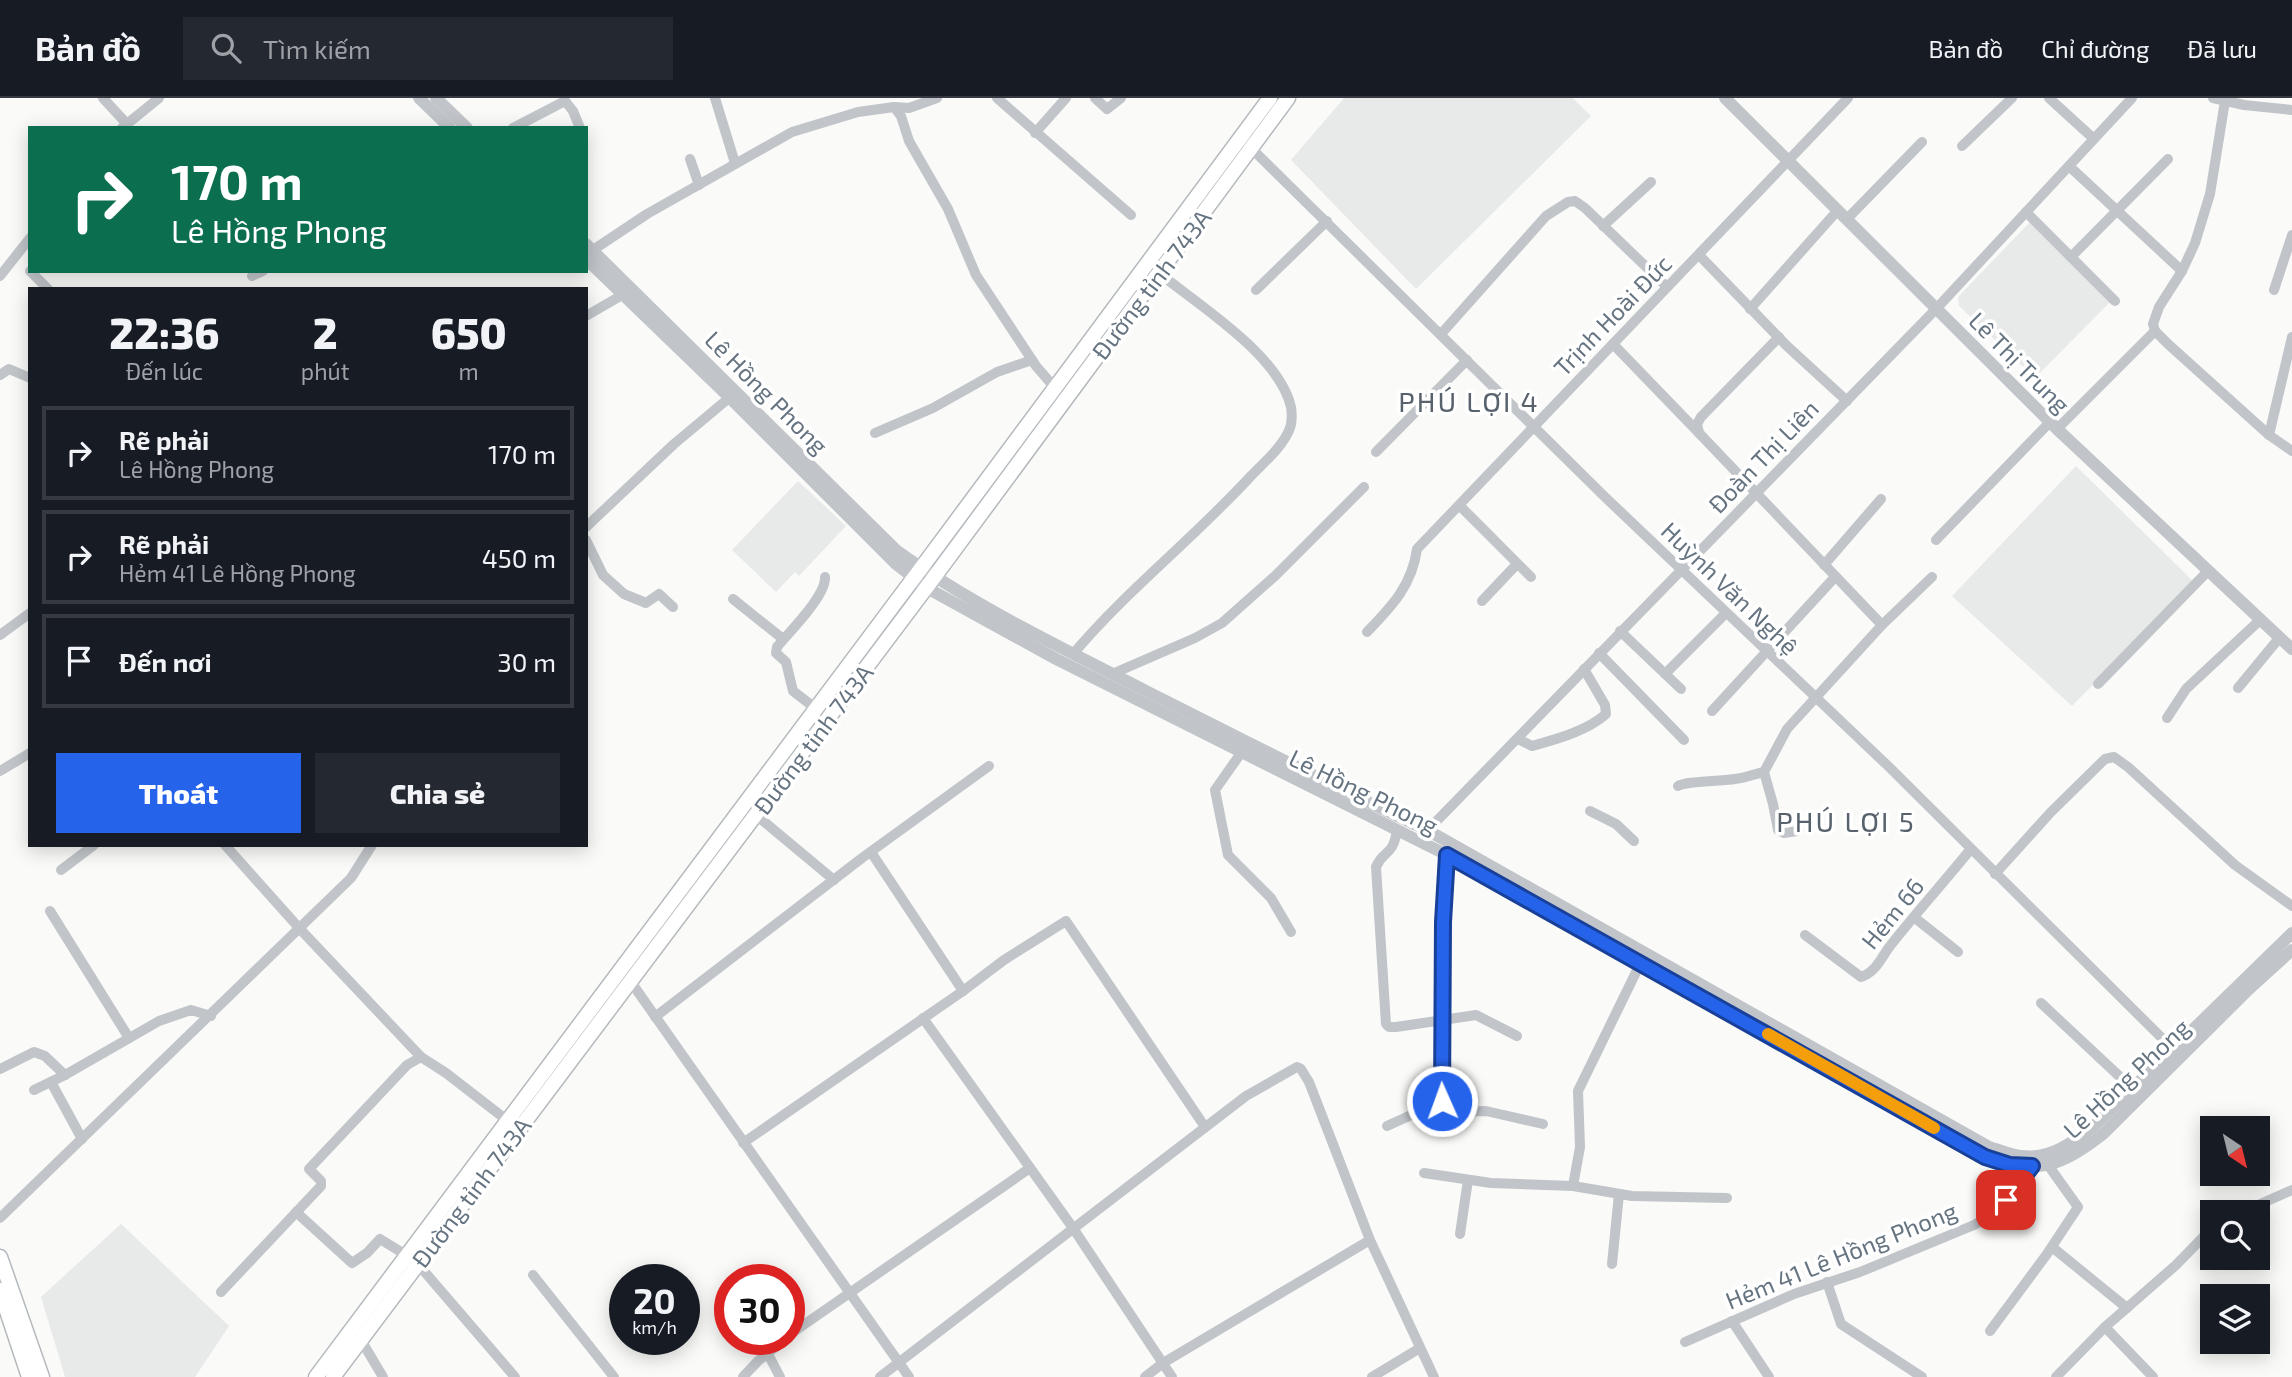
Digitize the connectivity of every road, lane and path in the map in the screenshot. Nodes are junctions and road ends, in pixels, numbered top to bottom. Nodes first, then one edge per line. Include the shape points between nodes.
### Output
1 (103, 98) edge
2 (159, 98) edge
3 (419, 98) edge
4 (436, 98) edge
5 (715, 98) edge
6 (937, 98) edge
7 (997, 98) edge
8 (1066, 98) edge
9 (1095, 98) edge
10 (1121, 98) edge
11 (1270, 98) edge
12 (1288, 98) edge
13 (1725, 98) edge
14 (1848, 98) edge
15 (2012, 98) edge
16 (2049, 98) edge
17 (2132, 98) edge
18 (568, 99) edge
19 (2219, 100) edge
20 (894, 107) junction
21 (2292, 110) edge
22 (124, 126) edge
23 (448, 126) edge
24 (465, 126) edge
25 (517, 126) edge
26 (579, 126) edge
27 (1035, 133) junction
28 (1240, 139) junction
29 (2094, 139) junction
30 (1922, 142) dead end
31 (1962, 146) dead end
32 (1252, 148) junction
33 (690, 159) dead end
34 (2168, 159) dead end
35 (1788, 160) junction
36 (735, 163) junction
37 (2069, 166) junction
38 (1651, 182) dead end
39 (699, 185) junction
40 (2117, 210) junction
41 (2026, 212) junction
42 (1131, 215) dead end
43 (1842, 215) junction
44 (1327, 221) junction
45 (1603, 226) junction
46 (2292, 235) edge
47 (28, 240) edge
48 (588, 251) edge
49 (1699, 255) junction
50 (15, 257) junction
51 (2071, 257) junction
52 (28, 269) edge
53 (2182, 271) junction
54 (32, 273) edge
55 (1159, 273) junction
56 (0, 276) edge
57 (1667, 286) junction
58 (46, 287) edge
59 (1256, 290) dead end
60 (2274, 290) dead end
61 (627, 292) junction
62 (2115, 301) dead end
63 (1750, 309) junction
64 (1936, 309) junction
65 (588, 315) edge
66 (2155, 331) junction
67 (1441, 334) junction
68 (1779, 337) junction
69 (2292, 337) edge
70 (1613, 344) junction
71 (1032, 360) junction
72 (1466, 360) junction
73 (0, 375) edge
74 (28, 377) edge
75 (1055, 388) junction
76 (733, 394) junction
77 (1847, 401) junction
78 (2053, 425) junction
79 (1535, 428) junction
80 (875, 432) dead end
81 (1699, 433) junction
82 (2269, 435) junction
83 (2292, 451) edge
84 (1376, 452) dead end
85 (1364, 487) dead end
86 (1756, 495) junction
87 (1881, 499) dead end
88 (1460, 506) junction
89 (588, 525) edge
90 (1936, 540) dead end
91 (588, 544) edge
92 (1517, 564) junction
93 (1824, 565) junction
94 (1680, 570) junction
95 (2208, 571) junction
96 (916, 573) junction
97 (825, 577) dead end
98 (1531, 577) dead end
99 (1835, 577) junction
100 (1932, 577) dead end
101 (931, 582) junction
102 (733, 599) dead end
103 (1482, 601) dead end
104 (673, 607) dead end
105 (1726, 613) junction
106 (28, 614) edge
107 (2260, 620) junction
108 (1882, 625) junction
109 (1620, 631) junction
110 (1367, 632) dead end
111 (0, 635) edge
112 (2280, 638) junction
113 (783, 639) junction
114 (2292, 649) edge
115 (1599, 653) junction
116 (1768, 653) junction
117 (1073, 654) junction
118 (1584, 669) junction
119 (1112, 674) junction
120 (1665, 674) junction
121 (2098, 684) dead end
122 (2238, 688) dead end
123 (1681, 689) dead end
124 (1816, 698) junction
125 (815, 708) junction
126 (1712, 711) dead end
127 (2167, 718) dead end
128 (1518, 738) junction
129 (1684, 740) dead end
130 (28, 753) edge
131 (1241, 753) junction
132 (779, 757) junction
133 (989, 766) dead end
134 (792, 767) junction
135 (0, 771) edge
136 (1764, 772) junction
137 (1678, 786) dead end
138 (1590, 811) dead end
139 (756, 815) junction
140 (1397, 830) junction
141 (1797, 831) dead end
142 (1423, 835) junction
143 (1634, 841) dead end
144 (91, 847) edge
145 (227, 847) edge
146 (371, 847) edge
147 (1970, 850) junction
148 (871, 852) junction
149 (1447, 855) junction
150 (698, 865) junction
151 (61, 870) dead end
152 (1995, 874) junction
153 (711, 875) junction
154 (834, 880) junction
155 (2292, 906) edge
156 (50, 911) dead end
157 (1915, 918) junction
158 (299, 929) junction
159 (1291, 932) dead end
160 (2292, 933) edge
161 (1805, 935) dead end
162 (2292, 950) edge
163 (1958, 952) dead end
164 (1641, 962) junction
165 (618, 972) junction
166 (631, 982) junction
167 (963, 991) junction
168 (2042, 1003) dead end
169 (211, 1016) junction
170 (655, 1017) junction
171 (923, 1018) junction
172 (1442, 1018) junction
173 (1517, 1036) dead end
174 (129, 1038) junction
175 (2177, 1053) junction
176 (421, 1057) junction
177 (0, 1069) edge
178 (65, 1075) junction
179 (51, 1082) junction
180 (2133, 1089) junction
181 (34, 1090) dead end
182 (1442, 1101) junction
183 (1543, 1124) dead end
184 (513, 1125) junction
185 (1387, 1126) dead end
186 (1205, 1128) junction
187 (82, 1139) junction
188 (743, 1143) junction
189 (2048, 1165) junction
190 (2032, 1166) junction
191 (1030, 1168) junction
192 (1424, 1174) dead end
193 (1468, 1180) junction
194 (1573, 1186) junction
195 (2292, 1190) edge
196 (1619, 1194) junction
197 (1727, 1198) dead end
198 (2270, 1200) edge
199 (296, 1212) junction
200 (0, 1218) edge
201 (1073, 1228) junction
202 (1460, 1234) dead end
203 (1370, 1240) junction
204 (2200, 1240) edge
205 (2052, 1247) junction
206 (0, 1257) edge
207 (412, 1259) junction
208 (1612, 1264) dead end
209 (533, 1275) dead end
210 (1827, 1282) junction
211 (0, 1290) edge
212 (221, 1292) dead end
213 (850, 1294) junction
214 (2127, 1308) junction
215 (1732, 1321) junction
216 (805, 1325) edge
217 (2105, 1327) junction
218 (1990, 1331) dead end
219 (355, 1336) junction
220 (1685, 1342) dead end
221 (1420, 1348) junction
222 (767, 1355) edge
223 (769, 1355) edge
224 (899, 1363) junction
225 (1163, 1363) junction
226 (29, 1377) edge
227 (42, 1377) edge
228 (316, 1377) edge
229 (333, 1377) edge
230 (383, 1377) edge
231 (515, 1377) edge
232 (614, 1377) edge
233 (743, 1377) edge
234 (780, 1377) edge
235 (880, 1377) edge
236 (909, 1377) edge
237 (1145, 1377) edge
238 (1172, 1377) edge
239 (1371, 1377) edge
240 (1434, 1377) edge
241 (1769, 1377) edge
242 (1922, 1377) edge
243 (2056, 1377) edge
244 (2153, 1377) edge

1 - 22 street
2 - 22 street
3 - 23 street
4 - 24 street
5 - 36 street
6 - 20 street via 909,108
7 - 27 street
8 - 27 street
9 - 10 street via 1105,108
11 - 28 main road, Đường tỉnh 743A
12 - 32 main road, Đường tỉnh 743A
13 - 35 street, Lê Thị Trung
14 - 35 street, Trịnh Hoài Đức
15 - 31 street
16 - 29 street
17 - 29 street, Đoàn Thị Liên
18 - 25 street
18 - 26 street
19 - 21 street
19 - 53 street via 2210,194
20 - 36 street via 858,112 792,132
20 - 71 street via 954,221 976,275
27 - 42 street
28 - 32 street, Huỳnh Văn Nghệ
28 - 75 main road, Đường tỉnh 743A
29 - 37 street, Đoàn Thị Liên
30 - 43 street
32 - 44 street, Huỳnh Văn Nghệ
32 - 55 main road, Đường tỉnh 743A
33 - 39 street
34 - 40 street
35 - 43 street, Lê Thị Trung
35 - 49 street, Trịnh Hoài Đức
36 - 39 street
37 - 40 street
37 - 41 street, Đoàn Thị Liên
38 - 45 street
39 - 48 street
40 - 51 street
40 - 53 street
41 - 51 street
41 - 64 street, Đoàn Thị Liên
43 - 63 street
43 - 64 street, Lê Thị Trung
44 - 59 street
44 - 67 street, Huỳnh Văn Nghệ
45 - 57 street
45 - 67 street via 1575,201 1546,216
46 - 60 street
47 - 50 street
48 - 61 street, Lê Hồng Phong
49 - 57 street, Trịnh Hoài Đức
49 - 63 street
50 - 52 street
50 - 56 street
51 - 62 street
53 - 66 street via 2159,307
54 - 58 street
55 - 101 main road, Đường tỉnh 743A
55 - 117 street via 1272,368 1291,408 1291,427 1233,495 1105,616
57 - 70 street, Trịnh Hoài Đức
61 - 65 street
61 - 76 street, Lê Hồng Phong
63 - 68 street
64 - 77 street, Đoàn Thị Liên
64 - 78 street, Lê Thị Trung
66 - 78 street
66 - 82 street
67 - 72 street, Huỳnh Văn Nghệ
68 - 77 street
68 - 81 street via 1701,417
69 - 82 street
70 - 79 street, Trịnh Hoài Đức
70 - 81 street
71 - 75 street
71 - 80 street via 997,372 933,408
72 - 79 street, Huỳnh Văn Nghệ
72 - 84 street
73 - 74 street via 9,369
75 - 96 main road, Đường tỉnh 743A
76 - 89 street
76 - 96 street, Lê Hồng Phong
77 - 86 street, Đoàn Thị Liên
78 - 90 street
78 - 95 street, Lê Thị Trung
79 - 88 street, Trịnh Hoài Đức
79 - 94 street, Huỳnh Văn Nghệ
81 - 86 street
82 - 83 street
85 - 119 street via 1222,623
86 - 93 street
86 - 94 street, Đoàn Thị Liên
87 - 93 street
88 - 92 street
88 - 110 street, Trịnh Hoài Đức via 1417,550 1401,596
91 - 104 street via 603,575 624,594 646,603 659,594
92 - 98 street
92 - 103 street
93 - 99 street
94 - 105 street, Huỳnh Văn Nghệ
94 - 109 street, Đoàn Thị Liên
95 - 107 street, Lê Thị Trung
95 - 121 street
96 - 101 street, Lê Hồng Phong
96 - 125 main road, Đường tỉnh 743A
97 - 113 street via 817,601
99 - 108 street
99 - 116 street
100 - 108 street
101 - 117 street, Lê Hồng Phong
101 - 131 street, Lê Hồng Phong via 1056,659
101 - 134 main road, Đường tỉnh 743A
102 - 113 street
105 - 116 street, Huỳnh Văn Nghệ
105 - 120 street
106 - 111 street
107 - 112 street, Lê Thị Trung
107 - 127 street via 2186,689
108 - 124 street
109 - 115 street, Đoàn Thị Liên
109 - 120 street
112 - 114 street, Lê Thị Trung
112 - 122 street
113 - 125 street via 776,653 786,662 793,691
115 - 118 street, Đoàn Thị Liên
115 - 129 street
116 - 124 street, Huỳnh Văn Nghệ
116 - 126 street
117 - 119 street, Lê Hồng Phong
118 - 128 street, Đoàn Thị Liên
118 - 128 street via 1606,714 1552,741 1532,746
119 - 142 street, Lê Hồng Phong
120 - 123 street
124 - 136 street via 1787,729
124 - 147 street, Huỳnh Văn Nghệ
125 - 132 main road, Đường tỉnh 743A
128 - 142 street, Đoàn Thị Liên
130 - 135 street
131 - 140 street, Lê Hồng Phong
131 - 159 street via 1216,790 1228,855 1271,898
132 - 134 main road
132 - 150 main road, Đường tỉnh 743A
133 - 148 street
134 - 139 main road, Đường tỉnh 743A
136 - 137 street
136 - 141 street via 1778,830
138 - 143 street via 1616,824
139 - 153 main road, Đường tỉnh 743A
139 - 154 street
140 - 142 street, Lê Hồng Phong
140 - 172 street via 1392,850 1376,867 1386,1024 1396,1027
142 - 149 street, Lê Hồng Phong
142 - 180 street, Lê Hồng Phong via 1989,1147 2022,1157 2071,1145
144 - 151 street
145 - 158 street
146 - 158 street via 351,878
147 - 152 street, Huỳnh Văn Nghệ
147 - 157 street, Hẻm 66
148 - 154 street
148 - 167 street
149 - 164 street, Lê Hồng Phong
149 - 172 street
150 - 153 main road
150 - 165 main road, Đường tỉnh 743A
152 - 155 street via 2060,803 2105,759 2114,757 2235,865
152 - 175 street, Huỳnh Văn Nghệ
153 - 166 main road, Đường tỉnh 743A
154 - 170 street
156 - 174 street
157 - 161 street, Hẻm 66 via 1874,970 1861,977
157 - 163 street
158 - 169 street
158 - 176 street
160 - 175 street, Lê Hồng Phong
162 - 175 street, Lê Hồng Phong
164 - 190 street, Lê Hồng Phong via 1985,1157
164 - 194 street via 1578,1091 1580,1147
165 - 166 main road
165 - 184 main road, Đường tỉnh 743A
166 - 170 street
166 - 184 main road, Đường tỉnh 743A
167 - 171 street
167 - 186 street via 1066,921
168 - 180 street
169 - 174 street via 191,1010
169 - 187 street
170 - 188 street
171 - 188 street
171 - 191 street
172 - 173 street via 1476,1015
172 - 182 street
174 - 178 street
175 - 180 street, Lê Hồng Phong
175 - 189 street, Lê Hồng Phong via 2103,1134 2076,1154
176 - 184 street
176 - 199 street via 407,1065 309,1168 322,1184
177 - 178 street via 34,1052
178 - 179 street
179 - 181 street
179 - 187 street
182 - 183 street via 1452,1112 1486,1111
182 - 185 street
184 - 207 main road, Đường tỉnh 743A
186 - 201 street
186 - 203 street via 1246,1096 1291,1069 1301,1069
187 - 200 street
188 - 213 street
189 - 190 street, Lê Hồng Phong
189 - 205 street via 2078,1207
190 - 210 street, Hẻm 41 Lê Hồng Phong via 1996,1212 1974,1225
191 - 201 street
191 - 213 street
192 - 193 street
193 - 194 street
193 - 202 street
194 - 196 street
195 - 198 street
196 - 197 street
196 - 208 street
199 - 207 street via 352,1263 380,1239
199 - 212 street
201 - 224 street
201 - 225 street
203 - 221 street
203 - 225 street
204 - 214 street
205 - 214 street
205 - 218 street
206 - 227 main road
207 - 219 main road, Đường tỉnh 743A
207 - 231 street
209 - 232 street
210 - 215 street, Hẻm 41 Lê Hồng Phong
210 - 242 street via 1841,1324
211 - 226 main road
213 - 216 street
213 - 224 street
214 - 217 street
215 - 220 street, Hẻm 41 Lê Hồng Phong
215 - 241 street
217 - 243 street
217 - 244 street
219 - 228 main road, Đường tỉnh 743A
219 - 229 main road, Đường tỉnh 743A
219 - 230 street
221 - 239 street
221 - 240 street
222 - 233 street
223 - 234 street
224 - 235 street
224 - 236 street
225 - 237 street
225 - 238 street

